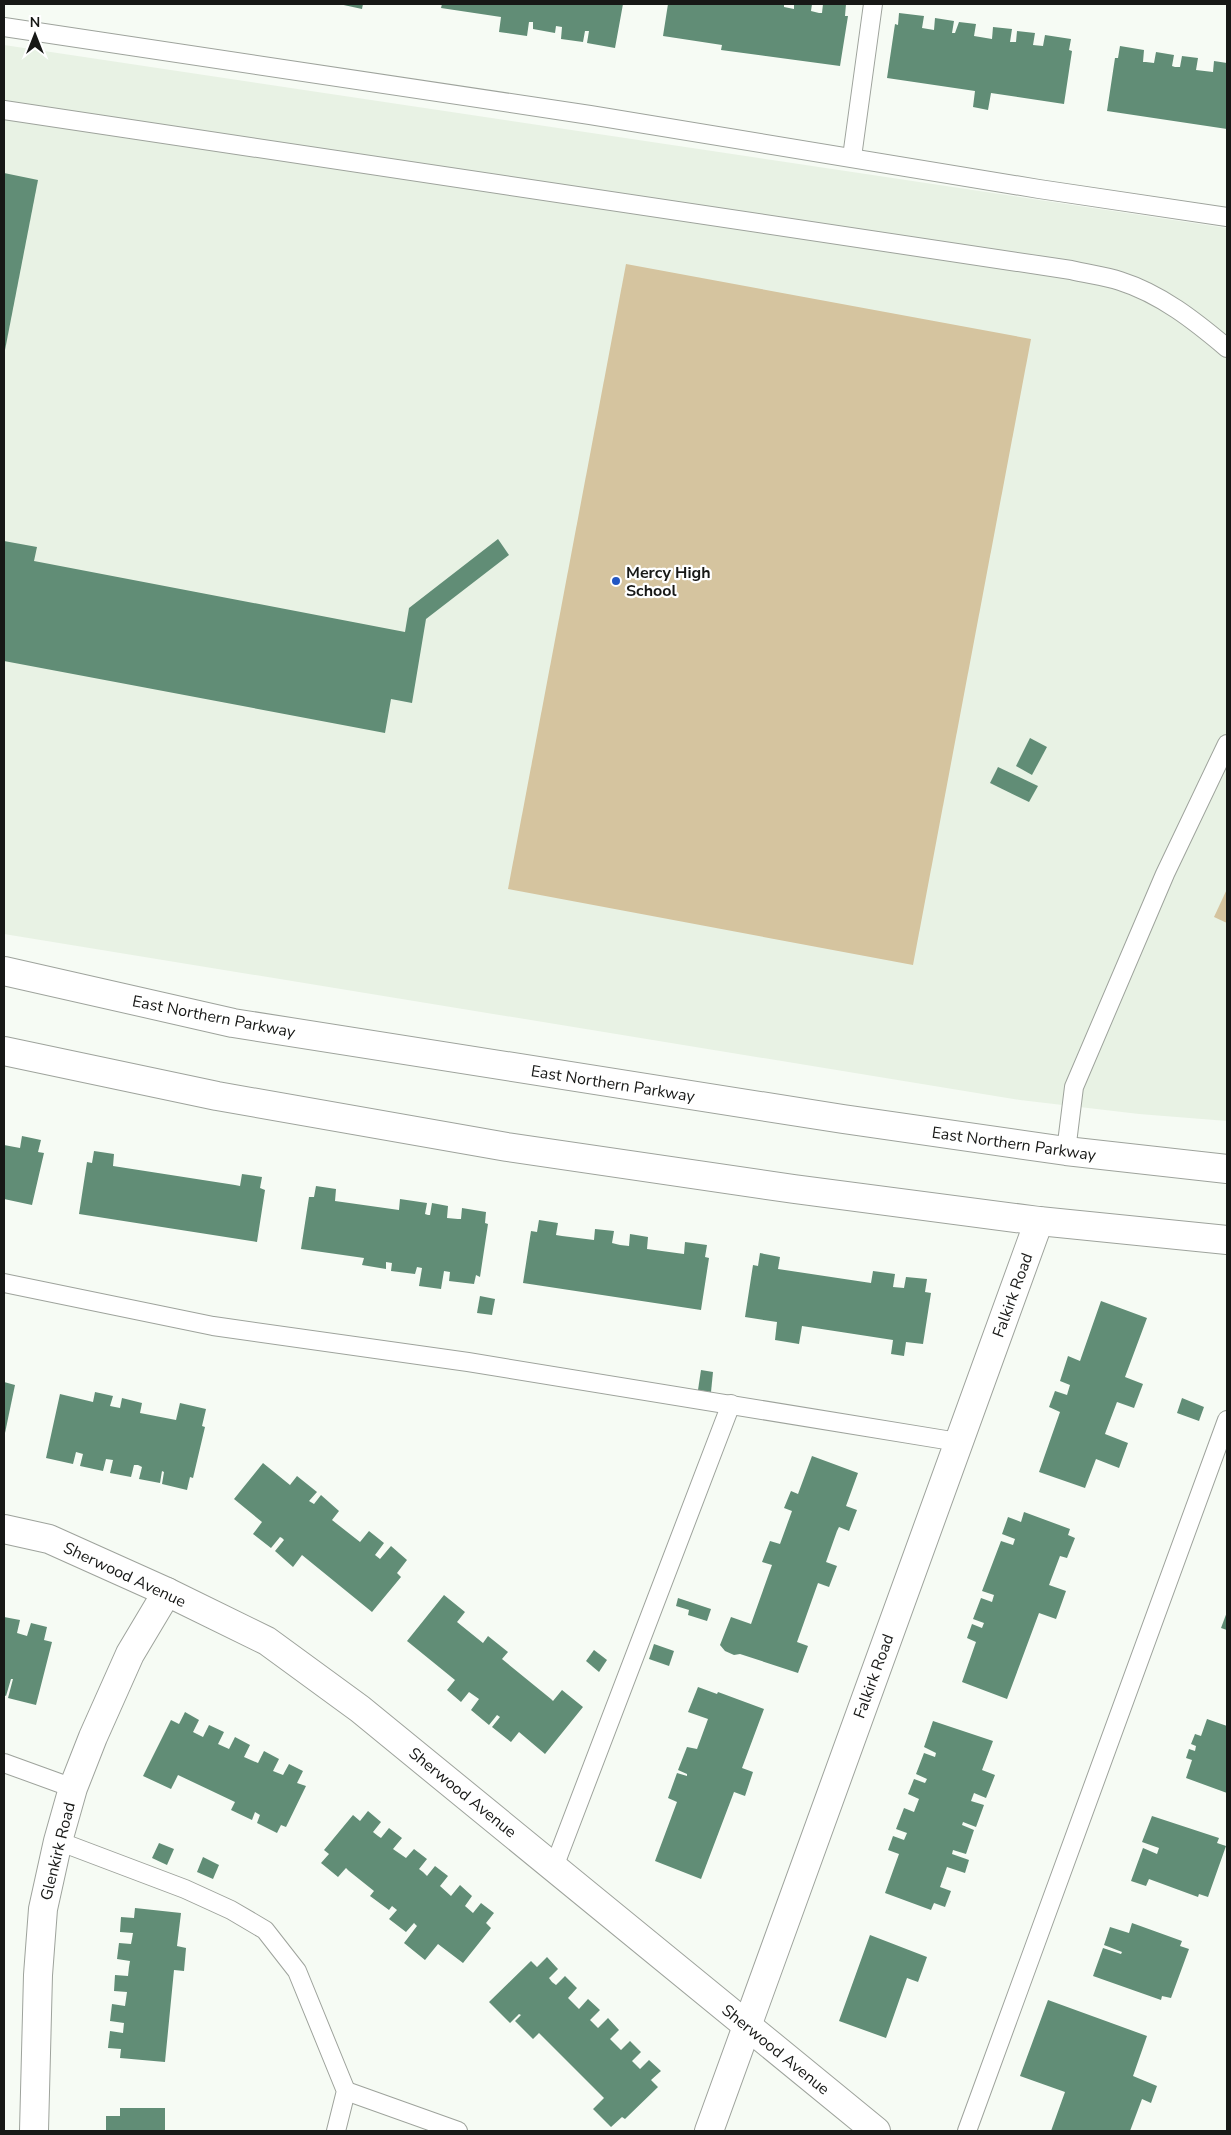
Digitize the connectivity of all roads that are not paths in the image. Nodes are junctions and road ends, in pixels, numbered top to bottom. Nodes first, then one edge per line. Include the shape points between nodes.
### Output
1 (873, 4) edge
2 (4, 27) edge
3 (4, 110) edge
4 (852, 157) junction
5 (1227, 217) edge
6 (1227, 348) edge
7 (1227, 744) edge
8 (4, 970) edge
9 (4, 1051) edge
10 (1066, 1151) junction
11 (1227, 1169) edge
12 (1038, 1221) junction
13 (1227, 1240) edge
14 (4, 1283) edge
15 (731, 1404) junction
16 (1227, 1420) edge
17 (958, 1442) junction
18 (4, 1529) edge
19 (167, 1592) junction
20 (4, 1763) edge
21 (73, 1788) junction
22 (58, 1841) junction
23 (554, 1867) junction
24 (747, 2024) junction
25 (346, 2091) junction
26 (34, 2131) edge
27 (336, 2131) edge
28 (458, 2131) edge
29 (709, 2131) edge
30 (876, 2131) edge
31 (968, 2131) edge

1 - 4 lane
2 - 4 lane
3 - 6 lane via 1071,270 1120,280 1155,295 1195,321
4 - 5 lane
7 - 10 lane via 1165,874 1074,1087
8 - 10 street, East Northern Parkway via 233,1023
9 - 12 street via 218,1096 507,1146
10 - 11 street, East Northern Parkway
12 - 13 street
12 - 17 street, Falkirk Road
14 - 15 lane via 213,1326
15 - 17 lane
15 - 23 lane
16 - 31 lane
17 - 24 street, Falkirk Road
18 - 19 street, Sherwood Avenue via 49,1539
19 - 21 street, Glenkirk Road via 130,1654
19 - 23 street, Sherwood Avenue via 267,1641 360,1709
20 - 21 lane
21 - 22 street, Glenkirk Road
22 - 25 lane via 186,1889 265,1930 297,1971
22 - 26 street, Glenkirk Road via 43,1909
23 - 24 street, Sherwood Avenue
24 - 29 street, Falkirk Road
24 - 30 street, Sherwood Avenue
25 - 27 lane
25 - 28 lane

